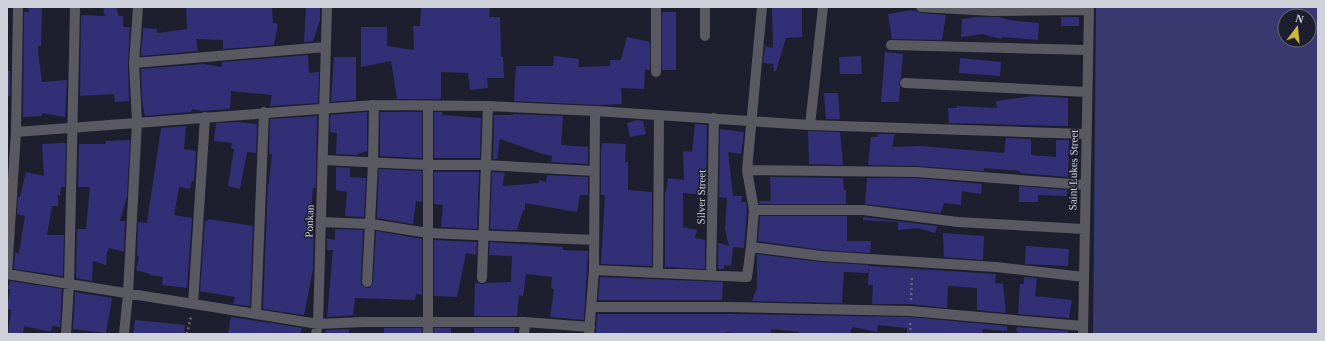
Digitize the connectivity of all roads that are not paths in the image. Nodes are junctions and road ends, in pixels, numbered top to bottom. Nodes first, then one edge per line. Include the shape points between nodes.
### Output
1 (18, 7) edge
2 (74, 7) edge
3 (138, 7) edge
4 (327, 7) edge
5 (656, 7) edge
6 (705, 7) edge
7 (762, 7) edge
8 (823, 7) edge
9 (921, 7) edge
10 (1088, 8) edge
11 (705, 36) dead end
12 (891, 45) dead end
13 (325, 47) junction
14 (1087, 50) junction
15 (134, 63) junction
16 (656, 72) dead end
17 (905, 83) dead end
18 (1087, 92) junction
19 (374, 105) junction
20 (428, 106) junction
21 (488, 106) junction
22 (324, 108) junction
23 (595, 111) junction
24 (264, 112) junction
25 (659, 115) junction
26 (204, 117) junction
27 (714, 118) junction
28 (752, 120) junction
29 (137, 122) junction
30 (810, 125) junction
31 (72, 127) junction
32 (16, 132) junction
33 (1086, 134) junction
34 (323, 160) junction
35 (373, 163) junction
36 (428, 165) junction
37 (486, 165) junction
38 (747, 170) junction
39 (594, 171) junction
40 (1085, 186) junction
41 (754, 210) junction
42 (321, 222) junction
43 (371, 224) junction
44 (1084, 229) junction
45 (428, 234) junction
46 (483, 236) junction
47 (594, 240) junction
48 (752, 247) junction
49 (594, 270) junction
50 (658, 273) junction
51 (7, 274) edge
52 (711, 275) junction
53 (1084, 277) junction
54 (482, 278) dead end
55 (367, 282) dead end
56 (69, 284) junction
57 (128, 294) junction
58 (193, 304) junction
59 (591, 307) junction
60 (256, 314) junction
61 (525, 322) junction
62 (429, 323) junction
63 (317, 329) edge
64 (590, 330) edge
65 (1083, 330) edge
66 (66, 334) edge
67 (124, 334) edge
68 (428, 334) edge
69 (524, 334) edge

1 - 32 street
2 - 31 street
3 - 15 street
4 - 13 street, Ponkan
5 - 16 street
6 - 11 street
7 - 28 street
8 - 30 street
9 - 10 street via 992,11
10 - 14 street, Saint Lukes Street
12 - 14 street
13 - 15 street
13 - 22 street, Ponkan
14 - 18 street, Saint Lukes Street
15 - 29 street
17 - 18 street
18 - 33 street, Saint Lukes Street
19 - 20 street
19 - 22 street
19 - 35 street
20 - 21 street
20 - 36 street
21 - 23 street
21 - 37 street
22 - 24 street
22 - 34 street, Ponkan
23 - 25 street
23 - 39 street
24 - 26 street
24 - 60 street
25 - 27 street
25 - 50 street
26 - 29 street
26 - 58 street
27 - 28 street
27 - 52 street, Silver Street
28 - 30 street
28 - 38 street
29 - 31 street
29 - 57 street
30 - 33 street
31 - 32 street
31 - 56 street
32 - 51 street
33 - 40 street, Saint Lukes Street
34 - 35 street
34 - 42 street, Ponkan
35 - 36 street
35 - 43 street
36 - 37 street
36 - 45 street
37 - 39 street
37 - 46 street
38 - 40 street via 916,172
38 - 41 street
39 - 47 street
40 - 44 street, Saint Lukes Street
41 - 44 street via 863,210 958,222
41 - 48 street
42 - 43 street
42 - 63 street, Ponkan
43 - 45 street
43 - 55 street
44 - 53 street, Saint Lukes Street
45 - 46 street
45 - 62 street
46 - 47 street
46 - 54 street
47 - 49 street
48 - 52 street via 747,277
48 - 53 street via 822,256 996,267
49 - 50 street
49 - 59 street
50 - 52 street
51 - 56 street
53 - 65 street, Saint Lukes Street
56 - 57 street
56 - 66 street
57 - 58 street
57 - 67 street
58 - 60 street
59 - 64 street
59 - 65 street via 910,311
60 - 63 street
61 - 62 street
61 - 64 street
61 - 69 street
62 - 63 street via 363,322
62 - 68 street

